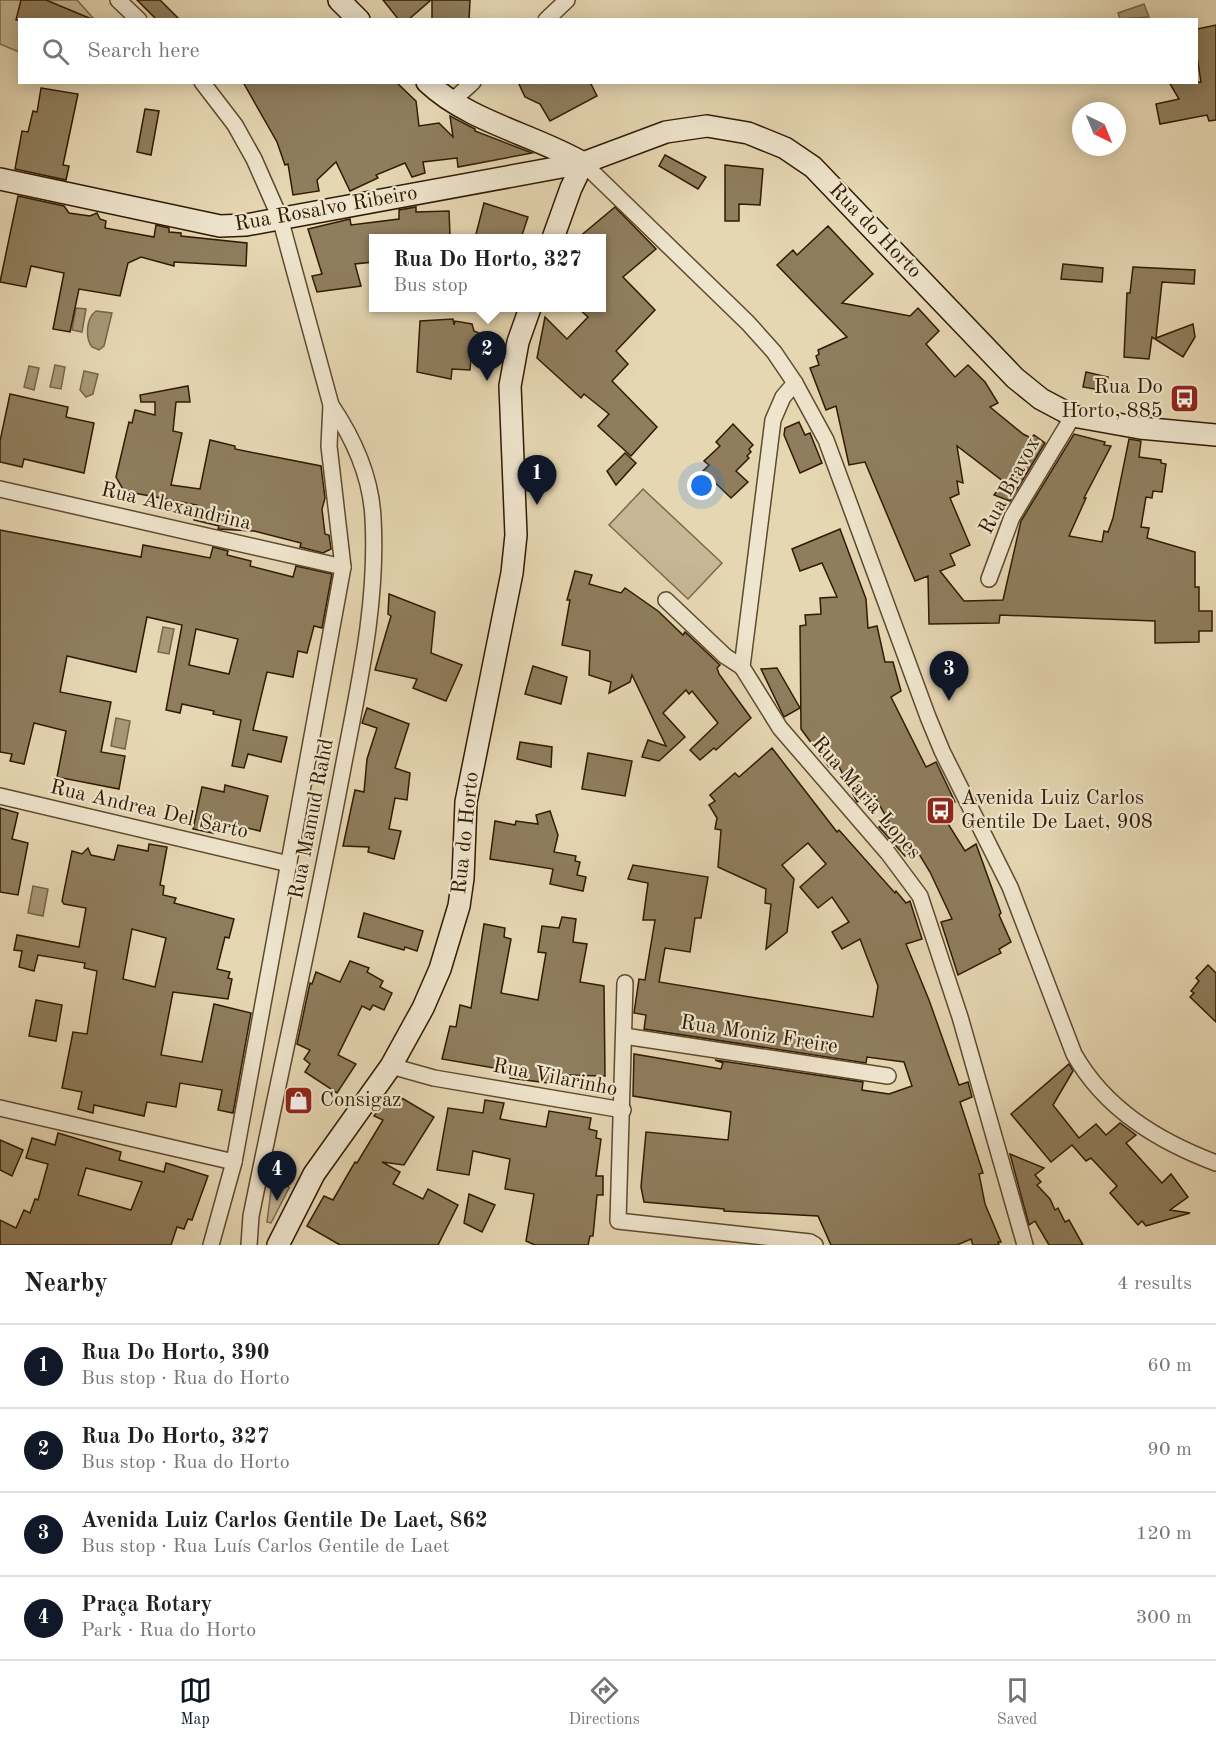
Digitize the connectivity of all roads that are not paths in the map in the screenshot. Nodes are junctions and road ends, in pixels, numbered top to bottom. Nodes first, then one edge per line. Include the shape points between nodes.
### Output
1 (118, 0) edge
2 (339, 0) edge
3 (567, 0) edge
4 (137, 18) edge
5 (357, 18) edge
6 (548, 18) edge
7 (204, 84) edge
8 (429, 84) edge
9 (471, 84) edge
10 (451, 102) junction
11 (583, 163) junction
12 (0, 179) edge
13 (280, 218) junction
14 (554, 234) edge
15 (529, 312) edge
16 (795, 383) junction
17 (331, 405) junction
18 (1073, 416) junction
19 (1216, 435) edge
20 (0, 489) edge
21 (343, 567) junction
22 (988, 579) dead end
23 (666, 600) dead end
24 (742, 667) junction
25 (0, 796) edge
26 (289, 864) junction
27 (625, 983) dead end
28 (624, 1036) junction
29 (391, 1066) junction
30 (888, 1076) dead end
31 (0, 1108) edge
32 (623, 1110) junction
33 (234, 1162) junction
34 (1216, 1163) edge
35 (211, 1245) edge
36 (249, 1245) edge
37 (278, 1245) edge
38 (815, 1245) edge
39 (1025, 1245) edge

1 - 4 street
2 - 5 street
3 - 6 street
7 - 13 street, Rua Mamud Rahd via 235,124
8 - 10 street
9 - 10 street
10 - 11 street
11 - 13 street, Rua Rosalvo Ribeiro
11 - 14 street
11 - 16 street via 748,323
11 - 18 street, Rua do Horto via 666,132 707,126 748,132 785,148 813,167 1015,378 1041,399
12 - 13 street, Rua Rosalvo Ribeiro via 220,226
13 - 17 street, Rua Mamud Rahd
15 - 29 street, Rua do Horto via 510,386 516,535 512,573 466,802 459,906 441,969
16 - 24 street via 783,397 773,420
16 - 34 street via 826,440 928,717 1010,887 1074,1054 1098,1089 1126,1115 1160,1137
17 - 21 street, Rua Mamud Rahd via 329,446
17 - 36 street, Rua Mamud Rahd via 352,437 363,465 373,516 368,637 320,893 251,1216
18 - 19 street, Rua do Horto via 1140,428
18 - 22 street, Rua Bravox via 1012,517
20 - 21 street, Rua Alexandrina
21 - 26 street, Rua Mamud Rahd
23 - 24 street
24 - 39 street, Rua Maria Lopes via 785,735 888,853 920,896 963,1028
25 - 26 street, Rua Andrea Del Sarto
26 - 33 street, Rua Mamud Rahd
27 - 28 street
28 - 30 street, Rua Moniz Freire
28 - 32 street
29 - 32 street, Rua Vilarinho
29 - 37 street, Rua do Horto via 314,1174
31 - 33 street
32 - 38 street, Rua Vilarinho via 618,1221
33 - 35 street, Rua Mamud Rahd

